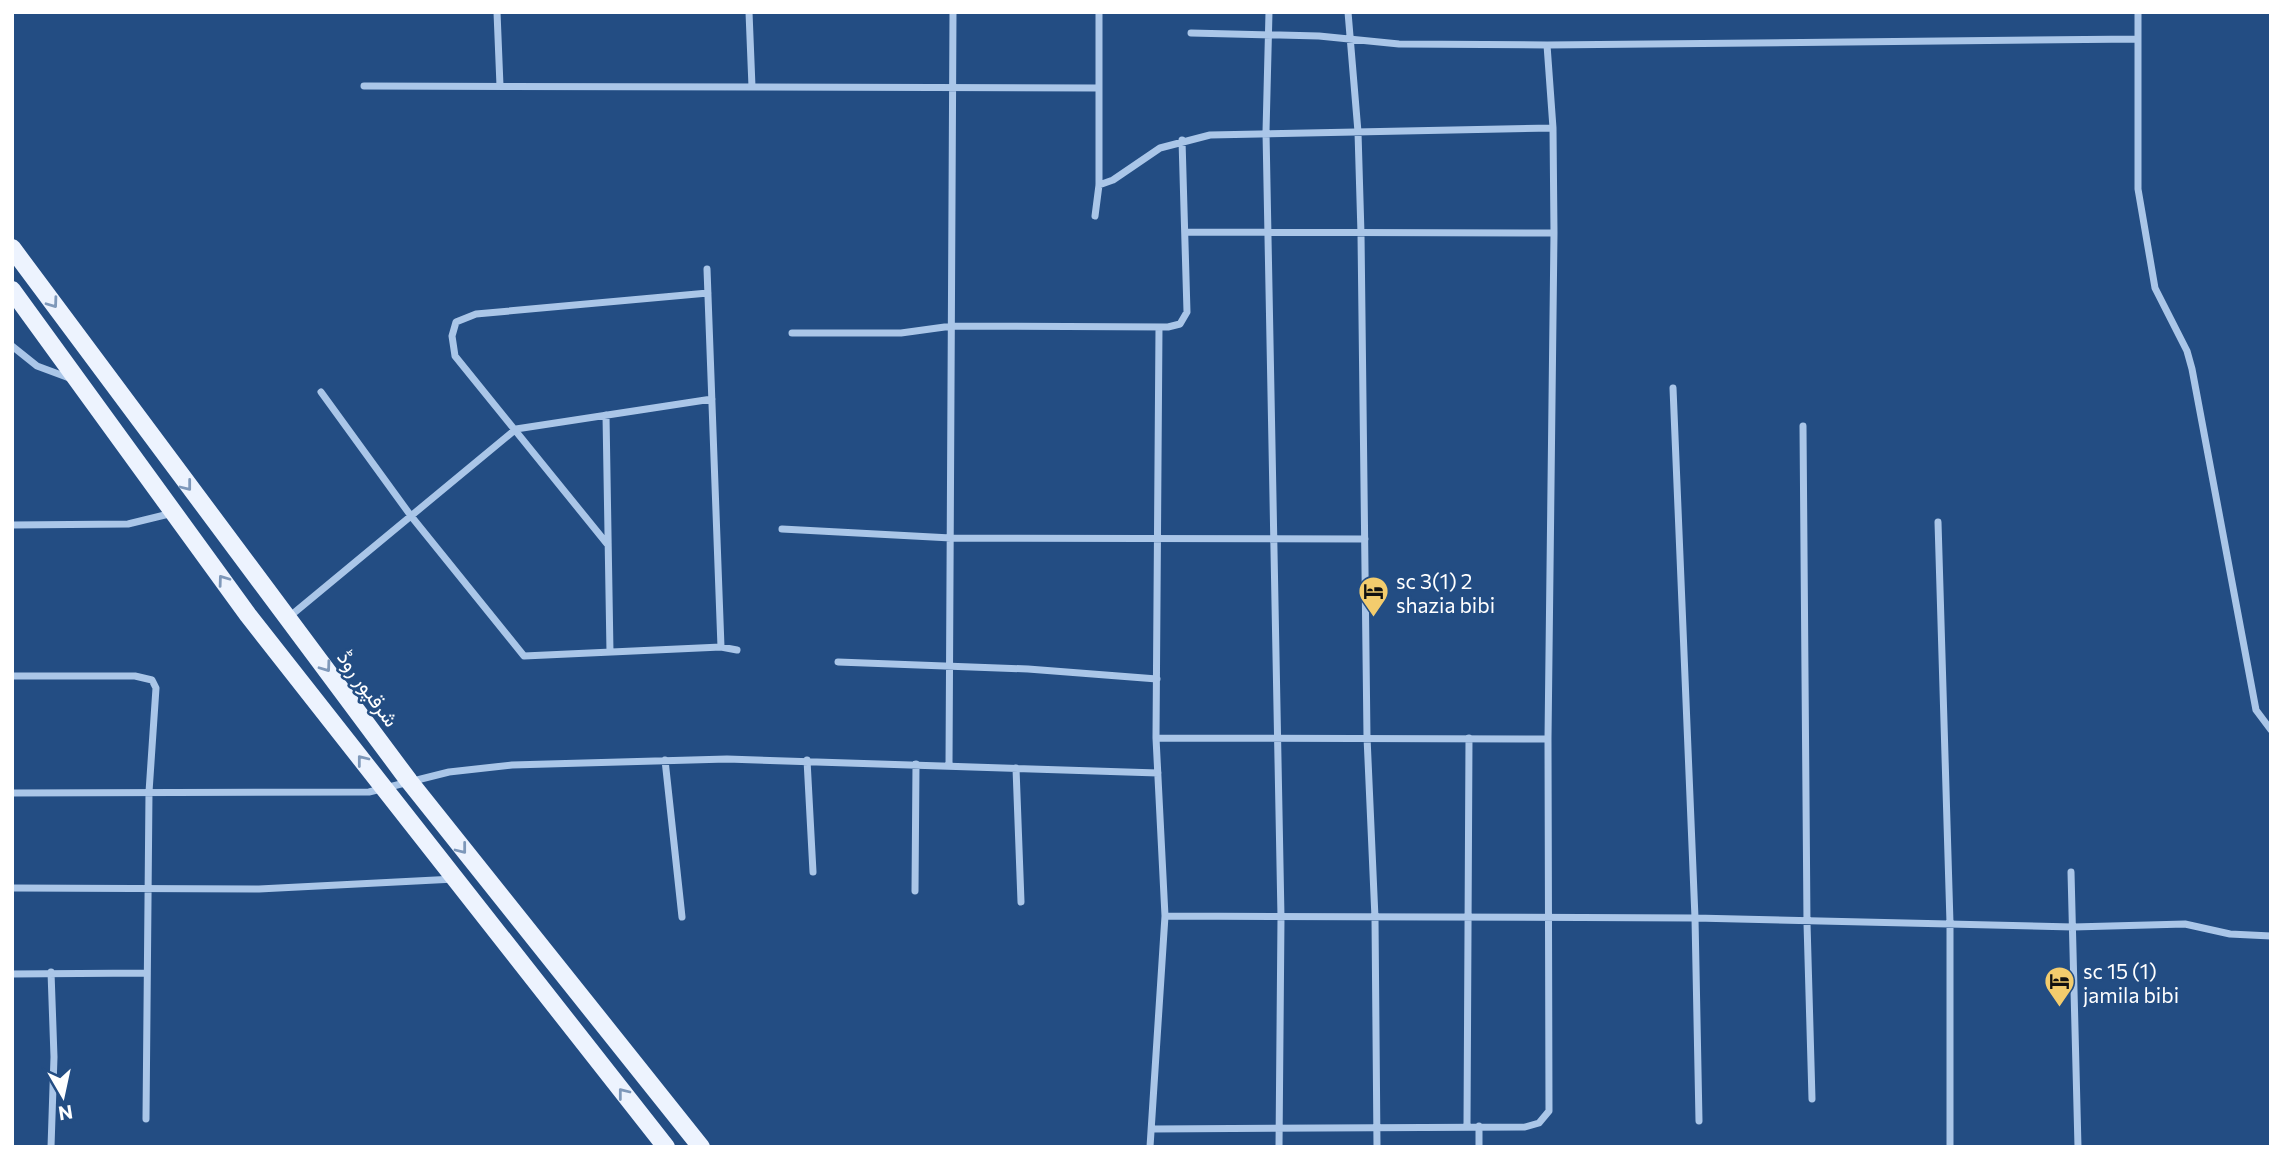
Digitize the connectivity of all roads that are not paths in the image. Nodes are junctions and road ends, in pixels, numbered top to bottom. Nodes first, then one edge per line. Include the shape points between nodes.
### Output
1 (497, 12) edge
2 (749, 12) edge
3 (953, 12) edge
4 (1099, 12) edge
5 (1269, 12) edge
6 (1348, 12) edge
7 (2138, 12) edge
8 (1191, 33) dead end
9 (1267, 36) junction
10 (1348, 38) junction
11 (2137, 39) junction
12 (1547, 45) junction
13 (364, 86) dead end
14 (500, 86) junction
15 (752, 87) junction
16 (954, 88) junction
17 (1099, 88) junction
18 (1553, 128) junction
19 (1266, 132) junction
20 (1358, 132) junction
21 (1182, 140) junction
22 (1099, 185) junction
23 (1095, 216) dead end
24 (1186, 232) junction
25 (1554, 233) junction
26 (1269, 234) junction
27 (1362, 234) junction
28 (12, 248) edge
29 (707, 269) dead end
30 (12, 290) edge
31 (708, 293) junction
32 (952, 326) junction
33 (1159, 327) junction
34 (792, 332) dead end
35 (12, 346) edge
36 (79, 381) junction
37 (1673, 388) dead end
38 (321, 393) dead end
39 (712, 399) junction
40 (606, 415) junction
41 (1803, 426) dead end
42 (516, 429) junction
43 (174, 513) junction
44 (411, 516) junction
45 (1938, 522) dead end
46 (12, 524) edge
47 (782, 529) dead end
48 (1274, 537) junction
49 (951, 538) junction
50 (1156, 538) junction
51 (1365, 539) junction
52 (608, 545) junction
53 (289, 617) junction
54 (721, 648) junction
55 (737, 650) dead end
56 (610, 652) junction
57 (838, 662) dead end
58 (950, 667) junction
59 (12, 676) edge
60 (1157, 679) junction
61 (2271, 730) edge
62 (1367, 737) junction
63 (1156, 738) junction
64 (1469, 738) junction
65 (1548, 738) junction
66 (1278, 739) junction
67 (665, 760) junction
68 (807, 760) junction
69 (916, 764) junction
70 (949, 765) junction
71 (1016, 768) junction
72 (1158, 774) junction
73 (409, 781) junction
74 (384, 789) junction
75 (149, 792) junction
76 (12, 793) edge
77 (813, 872) dead end
78 (2071, 872) dead end
79 (455, 879) junction
80 (12, 888) edge
81 (148, 889) junction
82 (915, 891) dead end
83 (1021, 902) dead end
84 (1165, 916) junction
85 (682, 917) dead end
86 (1281, 917) junction
87 (1375, 918) junction
88 (1469, 918) junction
89 (1695, 918) junction
90 (1549, 919) junction
91 (1807, 923) junction
92 (1950, 923) junction
93 (2073, 928) junction
94 (2271, 936) edge
95 (51, 972) junction
96 (147, 973) junction
97 (12, 974) edge
98 (1812, 1099) dead end
99 (146, 1119) dead end
100 (1699, 1121) dead end
101 (1467, 1126) junction
102 (1479, 1126) junction
103 (1377, 1127) junction
104 (1279, 1128) junction
105 (1152, 1129) junction
106 (51, 1147) edge
107 (666, 1147) edge
108 (701, 1147) edge
109 (1150, 1147) edge
110 (1279, 1147) edge
111 (1377, 1147) edge
112 (1479, 1147) edge
113 (1950, 1147) edge
114 (2078, 1147) edge

1 - 14 street
2 - 15 street
3 - 16 street
4 - 17 street
5 - 9 street
6 - 10 street
7 - 11 street
8 - 9 street
9 - 10 street
9 - 19 street
10 - 12 street via 1399,44
10 - 20 street
11 - 12 street
11 - 61 street via 2136,168 2155,288 2192,369 2256,710
12 - 18 street
13 - 14 street
14 - 15 street
15 - 16 street
16 - 17 street
16 - 32 street
17 - 22 street
18 - 20 street
18 - 25 street
19 - 20 street
19 - 21 street
19 - 26 street
20 - 27 street
21 - 22 street
21 - 24 street
22 - 23 street
24 - 26 street
24 - 33 street via 1187,317 1180,324
25 - 27 street
25 - 65 street
26 - 27 street
26 - 48 street
27 - 51 street
28 -> 53 main road, شرقپور روڈ via 174,470
29 - 31 street
30 - 36 main road
31 - 39 street
31 - 42 street via 476,314 456,322 452,337 455,356
32 - 33 street
32 - 34 street via 901,332
32 - 49 street
33 - 50 street
35 - 36 street via 51,374
36 - 43 main road
37 - 89 street
38 - 44 street
39 - 40 street
39 - 54 street
40 - 42 street
40 - 52 street
41 - 91 street
42 - 44 street
42 - 52 street
43 - 46 street via 128,524
74 -> 43 main road
44 - 53 street
44 - 56 street via 524,656
45 - 92 street
47 - 49 street
48 - 50 street
48 - 51 street
48 - 66 street
49 - 50 street
49 - 58 street
50 - 60 street
51 - 62 street
52 - 56 street
53 -> 73 main road, شرقپور روڈ
54 - 55 street
54 - 56 street
57 - 58 street
58 - 60 street
58 - 70 street
59 - 75 street via 135,676 152,680 156,695
60 - 63 street
62 - 64 street
62 - 66 street
62 - 87 street
63 - 66 street
63 - 72 street
64 - 65 street
64 - 88 street
65 - 90 street
66 - 86 street
67 - 68 street
67 - 73 street via 512,765
67 - 85 street
68 - 69 street
68 - 77 street
69 - 70 street
69 - 82 street
70 - 71 street
71 - 72 street
71 - 83 street
72 - 84 street
73 - 74 street
73 -> 108 main road, شرقپور روڈ
74 - 75 street
74 - 79 main road
75 - 76 street
75 - 81 street
78 - 93 street
79 - 81 street via 259,889
107 -> 79 main road
80 - 81 street
81 - 96 street
84 - 86 street
84 - 105 street
86 - 87 street
86 - 104 street
87 - 88 street
87 - 103 street
88 - 90 street
88 - 101 street
89 - 90 street
89 - 91 street
89 - 100 street
90 - 102 street via 1549,1111 1533,1126
91 - 92 street
91 - 98 street
92 - 93 street
92 - 113 street
93 - 94 street via 2185,925
93 - 114 street
95 - 96 street
95 - 97 street
95 - 106 street
96 - 99 street
101 - 102 street
101 - 103 street
102 - 112 street
103 - 104 street
103 - 111 street
104 - 105 street
104 - 110 street
105 - 109 street

